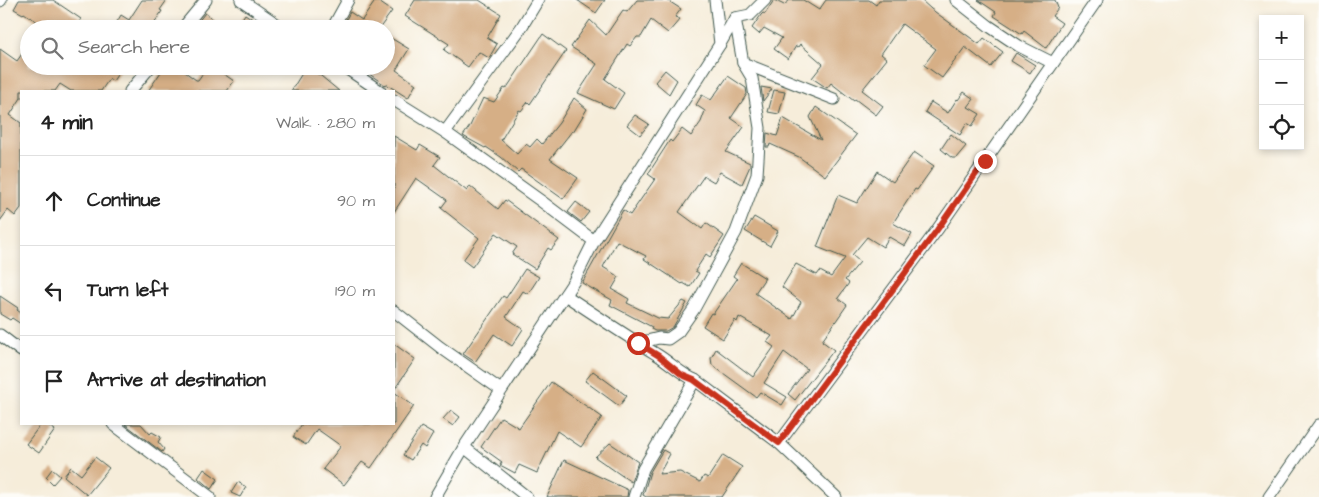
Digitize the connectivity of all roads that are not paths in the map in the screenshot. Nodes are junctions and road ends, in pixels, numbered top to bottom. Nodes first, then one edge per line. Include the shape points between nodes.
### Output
1 (206, 0) edge
2 (241, 0) edge
3 (348, 0) edge
4 (538, 0) edge
5 (715, 0) edge
6 (765, 0) edge
7 (956, 0) edge
8 (1097, 0) edge
9 (735, 18) junction
10 (189, 20) edge
11 (271, 20) edge
12 (337, 20) edge
13 (720, 44) junction
14 (742, 63) junction
15 (1053, 63) junction
16 (143, 75) edge
17 (356, 75) edge
18 (131, 90) edge
19 (379, 90) edge
20 (834, 99) dead end
21 (395, 101) edge
22 (445, 132) junction
23 (594, 241) junction
24 (565, 295) junction
25 (395, 312) edge
26 (0, 335) edge
27 (638, 343) junction
28 (20, 350) edge
29 (694, 380) junction
30 (501, 390) junction
31 (114, 425) edge
32 (1319, 425) edge
33 (779, 443) junction
34 (464, 447) junction
35 (210, 497) edge
36 (435, 497) edge
37 (527, 497) edge
38 (634, 497) edge
39 (836, 497) edge
40 (1268, 497) edge

1 - 10 street
2 - 11 street
3 - 12 street
4 - 22 street
5 - 13 street
6 - 9 street via 750,15
7 - 15 street via 1019,46
8 - 15 street
9 - 13 street
9 - 14 street
13 - 23 street
14 - 20 street
14 - 27 street via 752,78 760,128 757,175 736,232 678,332 668,339
15 - 33 street via 937,230
16 - 18 street
17 - 19 street
21 - 22 street
22 - 23 street
23 - 24 street
24 - 27 street
24 - 30 street
25 - 30 street
26 - 28 street
27 - 29 street
29 - 33 street
29 - 38 street via 644,469
30 - 34 street
31 - 35 street
32 - 40 street
33 - 39 street
34 - 36 street
34 - 37 street

